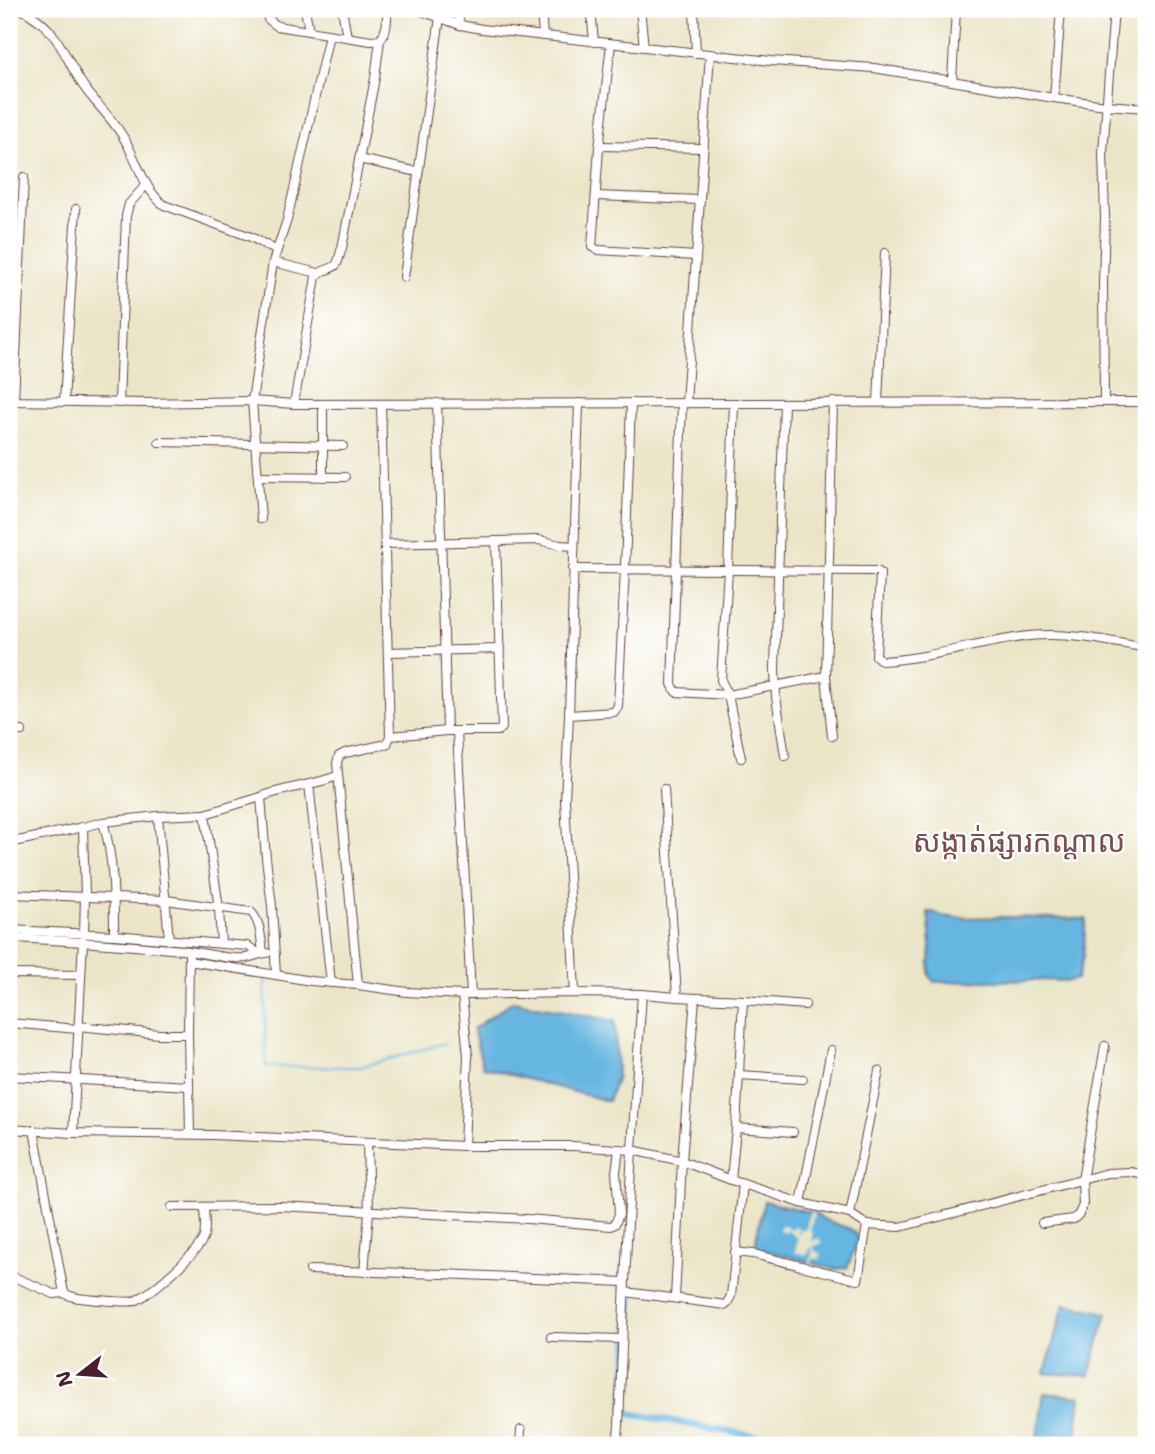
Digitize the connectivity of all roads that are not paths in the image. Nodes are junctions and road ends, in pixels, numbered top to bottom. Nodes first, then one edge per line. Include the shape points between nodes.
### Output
1 (21, 9) edge
2 (265, 9) edge
3 (305, 9) edge
4 (342, 9) edge
5 (387, 9) edge
6 (419, 9) edge
7 (457, 9) edge
8 (541, 9) edge
9 (591, 9) edge
10 (640, 9) edge
11 (694, 9) edge
12 (956, 9) edge
13 (1061, 9) edge
14 (1114, 9) edge
15 (440, 18) junction
16 (460, 25) junction
17 (309, 31) junction
18 (330, 35) junction
19 (543, 36) junction
20 (347, 37) junction
21 (380, 40) junction
22 (593, 41) junction
23 (611, 44) junction
24 (644, 47) junction
25 (696, 53) junction
26 (710, 54) junction
27 (952, 81) junction
28 (1054, 98) junction
29 (1106, 105) junction
30 (1146, 107) edge
31 (601, 146) junction
32 (703, 148) junction
33 (359, 159) junction
34 (418, 172) junction
35 (24, 177) dead end
36 (146, 185) junction
37 (596, 196) junction
38 (700, 200) junction
39 (76, 209) dead end
40 (277, 251) junction
41 (885, 253) dead end
42 (696, 256) junction
43 (273, 262) junction
44 (318, 273) junction
45 (404, 276) dead end
46 (11, 401) edge
47 (251, 401) junction
48 (64, 402) junction
49 (734, 402) junction
50 (784, 402) junction
51 (834, 402) junction
52 (878, 402) junction
53 (1104, 402) junction
54 (1146, 402) edge
55 (119, 403) junction
56 (437, 403) junction
57 (579, 403) junction
58 (631, 403) junction
59 (684, 403) junction
60 (294, 404) junction
61 (323, 404) junction
62 (381, 404) junction
63 (159, 442) dead end
64 (256, 445) junction
65 (324, 446) junction
66 (343, 446) dead end
67 (258, 476) junction
68 (323, 477) junction
69 (345, 477) dead end
70 (261, 519) dead end
71 (496, 541) junction
72 (441, 543) junction
73 (385, 544) junction
74 (574, 546) junction
75 (573, 569) junction
76 (625, 569) junction
77 (676, 569) junction
78 (728, 570) junction
79 (779, 570) junction
80 (830, 571) junction
81 (1146, 648) edge
82 (500, 649) junction
83 (445, 650) junction
84 (388, 652) junction
85 (826, 676) junction
86 (775, 686) junction
87 (728, 695) junction
88 (569, 715) junction
89 (457, 730) junction
90 (9, 731) edge
91 (22, 731) dead end
92 (447, 731) junction
93 (390, 736) junction
94 (832, 736) dead end
95 (785, 756) dead end
96 (741, 758) dead end
97 (337, 776) junction
98 (309, 784) junction
99 (664, 789) dead end
100 (261, 797) junction
101 (205, 814) junction
102 (158, 816) junction
103 (103, 822) junction
104 (83, 827) junction
105 (9, 843) edge
106 (9, 894) edge
107 (85, 897) junction
108 (114, 898) junction
109 (166, 900) junction
110 (219, 908) junction
111 (9, 930) edge
112 (114, 935) junction
113 (84, 937) junction
114 (9, 938) edge
115 (169, 940) junction
116 (220, 944) junction
117 (261, 953) junction
118 (273, 953) junction
119 (189, 956) junction
120 (9, 974) edge
121 (81, 975) junction
122 (275, 975) junction
123 (331, 982) junction
124 (358, 985) junction
125 (575, 993) junction
126 (642, 994) junction
127 (467, 995) junction
128 (677, 997) junction
129 (695, 998) junction
130 (743, 1000) junction
131 (805, 1005) dead end
132 (9, 1023) edge
133 (78, 1027) junction
134 (188, 1034) junction
135 (1105, 1046) dead end
136 (831, 1051) dead end
137 (878, 1071) dead end
138 (740, 1075) junction
139 (9, 1076) edge
140 (803, 1079) dead end
141 (75, 1080) junction
142 (189, 1086) junction
143 (736, 1128) junction
144 (9, 1129) edge
145 (34, 1130) junction
146 (793, 1132) dead end
147 (73, 1133) junction
148 (190, 1135) junction
149 (367, 1142) junction
150 (464, 1146) junction
151 (619, 1149) junction
152 (632, 1150) junction
153 (682, 1161) junction
154 (1146, 1175) edge
155 (731, 1180) junction
156 (1082, 1180) junction
157 (743, 1184) junction
158 (801, 1203) junction
159 (172, 1207) dead end
160 (204, 1207) junction
161 (369, 1212) junction
162 (850, 1214) junction
163 (1042, 1223) dead end
164 (867, 1225) junction
165 (735, 1252) junction
166 (310, 1270) dead end
167 (363, 1272) junction
168 (9, 1275) edge
169 (625, 1287) junction
170 (64, 1293) junction
171 (675, 1298) junction
172 (551, 1337) dead end
173 (622, 1339) junction
174 (522, 1430) dead end
175 (520, 1445) edge
176 (617, 1445) edge

1 - 36 street via 56,38 82,83 122,134
2 - 17 street via 277,26
3 - 17 street
4 - 20 street
5 - 21 street via 387,25
6 - 15 street
7 - 16 street
8 - 19 street
9 - 22 street
10 - 24 street
11 - 25 street
12 - 27 street
13 - 28 street
14 - 29 street
15 - 16 street
15 - 34 street
16 - 19 street
17 - 18 street
18 - 20 street
18 - 40 street
19 - 22 street
20 - 21 street
21 - 33 street
22 - 23 street
23 - 24 street
23 - 31 street
24 - 25 street
25 - 26 street
26 - 27 street via 874,68
26 - 32 street
27 - 28 street
28 - 29 street
29 - 30 street
29 - 53 street
31 - 32 street
31 - 37 street
32 - 38 street
33 - 34 street
33 - 44 street via 337,263
34 - 45 street
35 - 46 street
36 - 40 street via 164,205
36 - 55 street via 129,204 126,216
37 - 38 street
37 - 42 street via 592,247
38 - 42 street
39 - 48 street
40 - 43 street
41 - 52 street
42 - 59 street
43 - 44 street
43 - 47 street
44 - 60 street
46 - 48 street
47 - 55 street
47 - 60 street
47 - 64 street
48 - 55 street
49 - 50 street
49 - 59 street
49 - 78 street
50 - 51 street
50 - 79 street
51 - 52 street
51 - 80 street
52 - 53 street
53 - 54 street
56 - 57 street
56 - 62 street
56 - 72 street
57 - 58 street
57 - 74 street
58 - 59 street
58 - 76 street
59 - 77 street
60 - 61 street
61 - 62 street
61 - 65 street
62 - 73 street
63 - 64 street
64 - 65 street
64 - 67 street
65 - 66 street
65 - 68 street
67 - 68 street
67 - 70 street
68 - 69 street
71 - 72 street
71 - 74 street via 539,540
71 - 82 street
72 - 73 street
72 - 83 street
73 - 84 street
74 - 75 street
75 - 76 street
75 - 88 street
76 - 77 street
76 - 88 street via 618,706 614,712
77 - 78 street
77 - 87 street via 674,690
78 - 79 street
78 - 87 street via 721,680
79 - 80 street
79 - 86 street
80 - 81 street via 880,573 876,656 882,661 1039,636 1085,637
80 - 85 street
82 - 83 street
82 - 89 street via 502,729
83 - 84 street
83 - 92 street
84 - 93 street
85 - 86 street
85 - 94 street
86 - 87 street
86 - 95 street
87 - 96 street
88 - 125 street via 565,800
89 - 92 street
89 - 127 street
90 - 91 street
92 - 93 street
93 - 97 street via 387,744 339,756
97 - 98 street
97 - 124 street
98 - 100 street
98 - 123 street
99 - 128 street
100 - 101 street
100 - 118 street
101 - 102 street
101 - 110 street
102 - 103 street
102 - 109 street
103 - 104 street
103 - 108 street
104 - 105 street
104 - 107 street
106 - 107 street
107 - 108 street
107 - 113 street
108 - 109 street
108 - 112 street
109 - 110 street
109 - 115 street
110 - 116 street
110 - 117 street via 251,912 256,917
111 - 113 street
112 - 113 street
112 - 115 street
113 - 114 street
113 - 119 street
113 - 121 street
115 - 116 street
116 - 117 street via 248,946
117 - 118 street
117 - 119 street via 247,958
118 - 122 street
119 - 122 street
119 - 134 street
120 - 121 street
121 - 133 street
122 - 123 street
123 - 124 street
124 - 127 street
125 - 126 street
125 - 127 street
126 - 128 street
126 - 152 street
127 - 150 street
128 - 129 street
129 - 130 street
129 - 153 street
130 - 131 street
130 - 138 street
132 - 133 street
133 - 134 street
133 - 141 street
134 - 142 street
135 - 156 street
136 - 158 street
137 - 162 street
138 - 140 street
138 - 143 street
139 - 141 street
141 - 142 street
141 - 147 street
142 - 148 street
143 - 146 street
143 - 155 street
144 - 145 street
145 - 147 street
145 - 170 street
147 - 148 street
148 - 149 street
149 - 150 street
149 - 161 street
150 - 151 street
151 - 152 street
151 - 161 street via 619,1214 611,1226
152 - 153 street
152 - 169 street
153 - 155 street
153 - 171 street
154 - 156 street via 1130,1171
155 - 157 street
156 - 163 street via 1079,1214 1066,1221
156 - 164 street via 900,1227
157 - 158 street
157 - 165 street
158 - 162 street
159 - 160 street
160 - 161 street
160 - 170 street via 205,1237 137,1301
161 - 167 street
162 - 164 street
164 - 165 street via 858,1280
165 - 171 street via 726,1305
166 - 167 street
167 - 169 street
168 - 170 street via 54,1294
169 - 171 street
169 - 173 street
172 - 173 street
173 - 176 street
174 - 175 street

